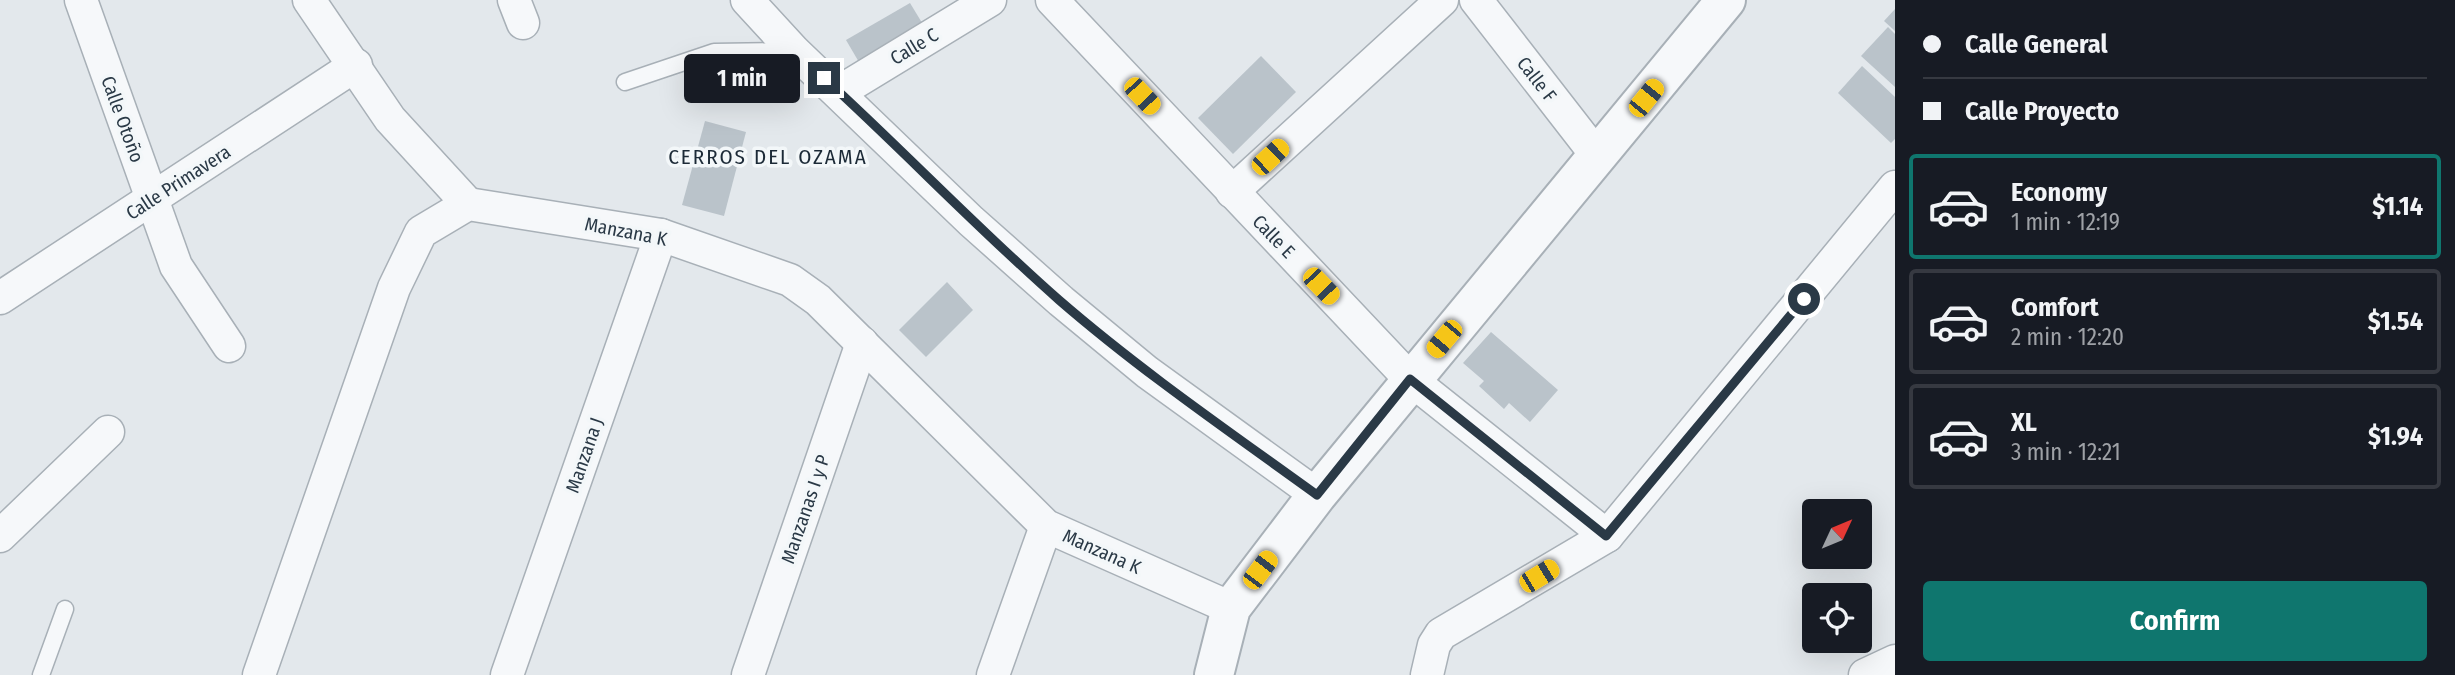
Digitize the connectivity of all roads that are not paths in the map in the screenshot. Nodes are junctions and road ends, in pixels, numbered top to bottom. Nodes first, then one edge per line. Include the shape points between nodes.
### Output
1 (81, 0) edge
2 (309, 0) edge
3 (747, 0) edge
4 (990, 0) edge
5 (1052, 0) edge
6 (1442, 0) edge
7 (1476, 0) edge
8 (1726, 0) edge
9 (794, 51) junction
10 (356, 65) junction
11 (625, 82) dead end
12 (839, 92) junction
13 (1598, 157) junction
14 (1895, 187) edge
15 (1232, 192) junction
16 (152, 199) junction
17 (468, 204) junction
18 (1886, 219) edge
19 (661, 235) junction
20 (0, 299) edge
21 (862, 344) junction
22 (229, 346) dead end
23 (1410, 379) junction
24 (108, 432) dead end
25 (1317, 495) junction
26 (1045, 526) junction
27 (0, 536) edge
28 (1606, 536) junction
29 (1231, 608) junction
30 (65, 609) dead end
31 (1895, 661) edge
32 (41, 675) edge
33 (259, 675) edge
34 (507, 675) edge
35 (748, 675) edge
36 (993, 675) edge
37 (1214, 675) edge
38 (1427, 675) edge
39 (1865, 675) edge

1 - 16 street, Calle Otoño
2 - 10 street
3 - 9 street
4 - 12 street, Calle C
5 - 15 street, Calle E
6 - 15 street
7 - 13 street, Calle F
8 - 13 street
9 - 11 lane via 714,52
9 - 12 street
10 - 16 street, Calle Primavera
10 - 17 street via 390,119
12 - 25 street via 971,221 1099,334
13 - 23 street
14 - 18 street
15 - 23 street, Calle E
16 - 20 street, Calle Primavera
16 - 22 street, Calle Otoño via 176,266
17 - 19 street, Manzana K
17 - 33 street via 421,232 394,288
18 - 28 street
19 - 21 street, Manzana K via 790,280 818,300
19 - 34 street, Manzana J
21 - 26 street, Manzana K
21 - 35 street, Manzanas I y P
23 - 25 street
23 - 28 street, Calle E
24 - 27 street
25 - 29 street
26 - 29 street, Manzana K
26 - 36 street
28 - 38 street via 1441,634
29 - 37 street
30 - 32 lane
31 - 39 street

